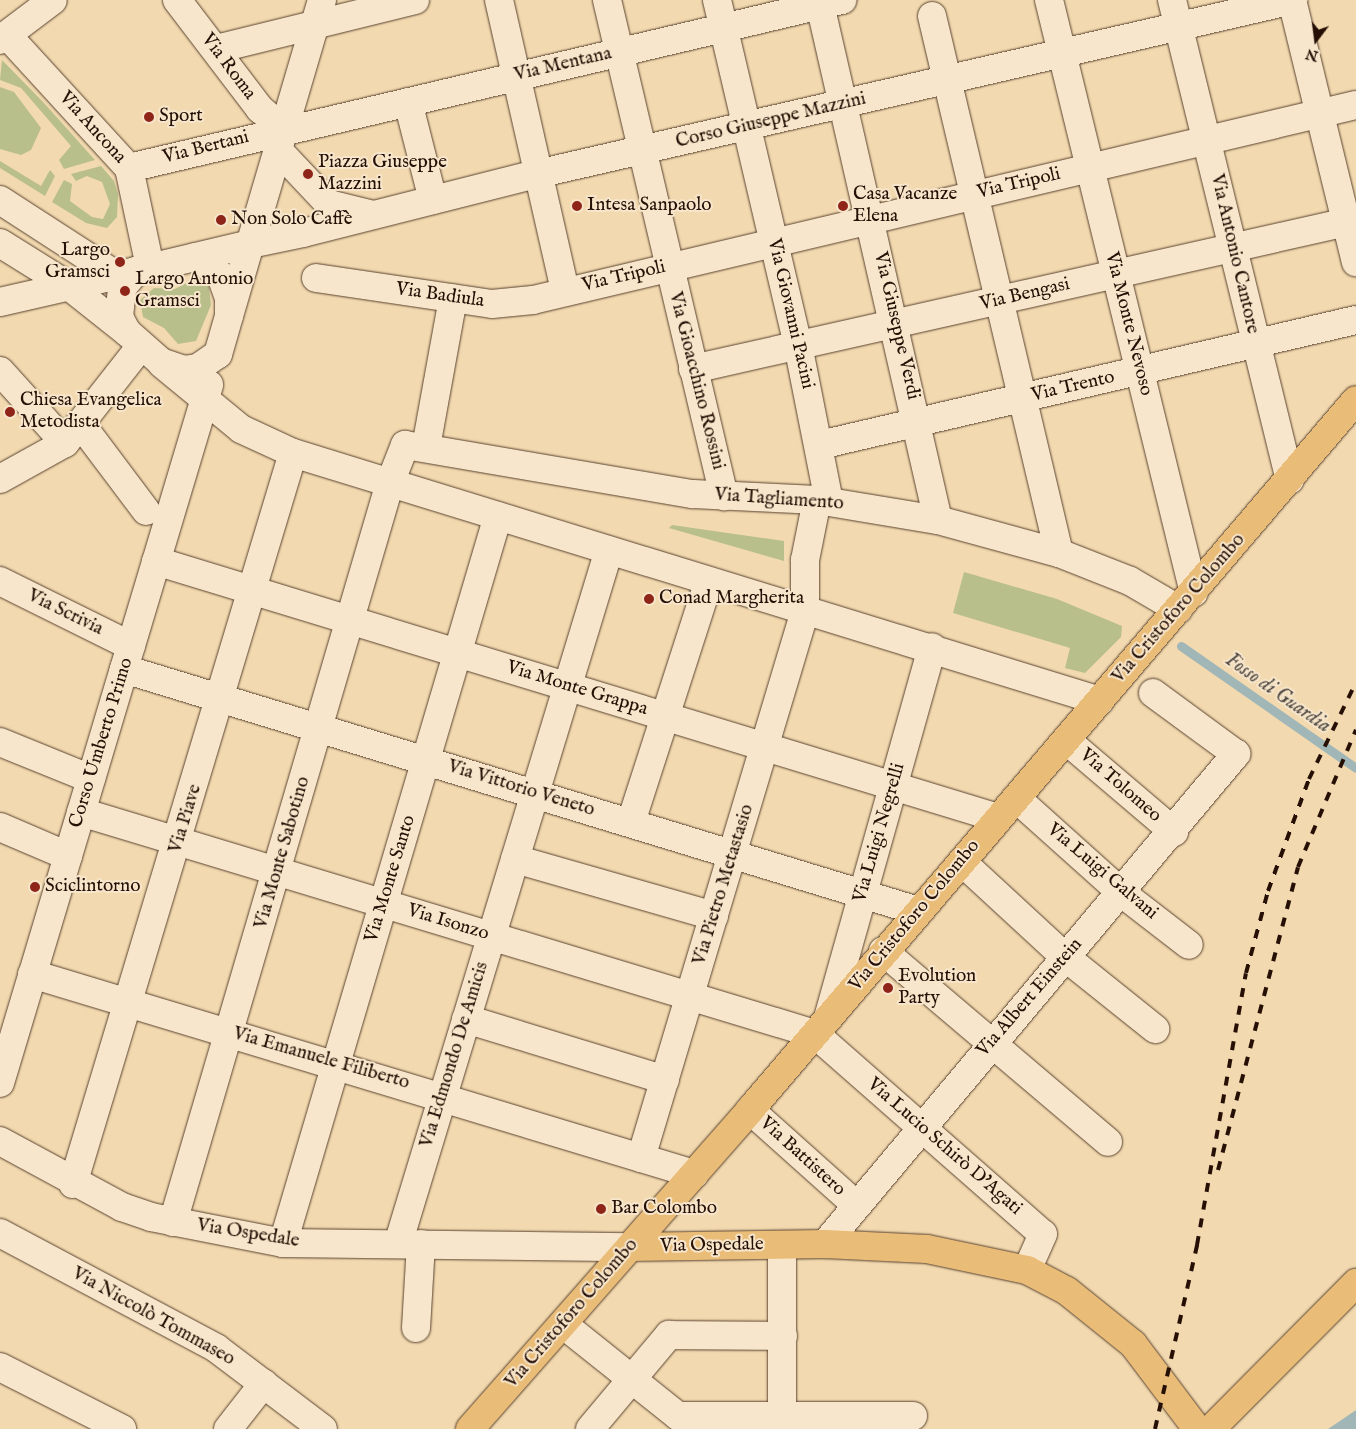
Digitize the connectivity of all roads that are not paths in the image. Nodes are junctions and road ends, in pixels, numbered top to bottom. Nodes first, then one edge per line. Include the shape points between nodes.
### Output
1 (53, 0) edge
2 (177, 0) edge
3 (415, 0) edge
4 (499, 0) edge
5 (607, 0) edge
6 (717, 0) edge
7 (1049, 0) edge
8 (1172, 0) edge
9 (1293, 0) edge
10 (827, 2) edge
11 (319, 12) edge
12 (932, 16) dead end
13 (723, 28) junction
14 (1179, 28) junction
15 (4, 37) edge
16 (216, 49) junction
17 (619, 53) junction
18 (1062, 54) junction
19 (516, 76) junction
20 (946, 81) junction
21 (408, 102) junction
22 (843, 104) junction
23 (1356, 105) edge
24 (1320, 114) junction
25 (745, 127) junction
26 (281, 140) junction
27 (1207, 140) junction
28 (642, 150) junction
29 (129, 168) junction
30 (1089, 168) junction
31 (537, 174) junction
32 (973, 195) junction
33 (0, 200) edge
34 (433, 200) junction
35 (374, 216) junction
36 (870, 219) junction
37 (1351, 221) edge
38 (773, 242) junction
39 (0, 243) edge
40 (250, 244) junction
41 (1232, 246) junction
42 (195, 257) junction
43 (1356, 262) edge
44 (667, 267) junction
45 (134, 271) junction
46 (1116, 274) junction
47 (316, 278) dead end
48 (69, 286) junction
49 (565, 290) junction
50 (453, 298) junction
51 (999, 300) junction
52 (0, 302) edge
53 (229, 316) junction
54 (1356, 320) edge
55 (896, 324) junction
56 (798, 345) junction
57 (1255, 345) junction
58 (143, 347) junction
59 (218, 354) junction
60 (693, 369) junction
61 (0, 371) edge
62 (1140, 371) junction
63 (1022, 398) junction
64 (1356, 400) edge
65 (204, 402) junction
66 (918, 423) junction
67 (72, 433) junction
68 (820, 445) junction
69 (426, 446) junction
70 (293, 453) junction
71 (0, 479) edge
72 (1290, 480) junction
73 (390, 483) junction
74 (724, 496) junction
75 (823, 501) junction
76 (146, 511) dead end
77 (498, 516) junction
78 (938, 520) junction
79 (609, 550) junction
80 (1059, 553) junction
81 (156, 561) junction
82 (0, 581) edge
83 (708, 581) junction
84 (253, 591) junction
85 (1186, 601) junction
86 (805, 611) junction
87 (350, 620) junction
88 (932, 647) junction
89 (458, 653) junction
90 (127, 657) junction
91 (568, 686) junction
92 (1153, 693) dead end
93 (221, 698) junction
94 (1100, 701) junction
95 (665, 716) junction
96 (319, 728) junction
97 (1066, 740) junction
98 (0, 742) edge
99 (765, 747) junction
100 (426, 760) junction
101 (91, 779) junction
102 (892, 785) junction
103 (535, 794) junction
104 (1007, 808) junction
105 (81, 812) junction
106 (631, 822) junction
107 (0, 827) edge
108 (1174, 832) junction
109 (180, 842) junction
110 (733, 854) junction
111 (68, 856) junction
112 (515, 859) junction
113 (962, 862) junction
114 (278, 872) junction
115 (863, 893) junction
116 (1123, 894) junction
117 (384, 904) junction
118 (918, 911) junction
119 (714, 916) junction
120 (491, 936) junction
121 (1189, 945) dead end
122 (883, 951) junction
123 (1064, 956) junction
124 (32, 974) junction
125 (690, 997) junction
126 (129, 1002) junction
127 (466, 1019) junction
128 (822, 1026) junction
129 (1155, 1029) dead end
130 (230, 1032) junction
131 (992, 1042) junction
132 (336, 1063) junction
133 (665, 1080) junction
134 (0, 1083) edge
135 (443, 1095) junction
136 (750, 1110) junction
137 (921, 1125) junction
138 (0, 1141) edge
139 (1108, 1142) dead end
140 (642, 1158) junction
141 (694, 1174) junction
142 (73, 1184) junction
143 (855, 1204) junction
144 (172, 1222) junction
145 (0, 1233) edge
146 (283, 1243) junction
147 (409, 1244) junction
148 (825, 1244) junction
149 (782, 1245) junction
150 (630, 1247) junction
151 (1027, 1270) junction
152 (1356, 1283) edge
153 (564, 1325) junction
154 (416, 1328) dead end
155 (783, 1336) junction
156 (0, 1366) edge
157 (632, 1379) junction
158 (264, 1383) junction
159 (913, 1416) dead end
160 (782, 1422) edge
161 (122, 1429) edge
162 (228, 1429) edge
163 (323, 1429) edge
164 (470, 1429) edge
165 (590, 1429) edge
166 (1197, 1429) edge
167 (1211, 1429) edge

1 - 15 street
2 - 16 street, Via Roma
3 - 11 street
4 - 19 street
5 - 17 street, Via Gioacchino Rossini
6 - 13 street, Via Giovanni Pacini
7 - 18 street, Via Monte Nevoso
8 - 14 street, Via Antonio Cantore
9 - 14 street, Corso Giuseppe Mazzini
9 - 24 street
10 - 13 street, Via Mentana
10 - 22 street, Via Giuseppe Verdi
11 - 16 street
11 - 26 street
12 - 20 street
13 - 17 street, Via Mentana
13 - 25 street, Via Giovanni Pacini
14 - 18 street, Corso Giuseppe Mazzini
14 - 27 street, Via Antonio Cantore
15 - 29 street, Via Ancona
16 - 26 street, Via Roma
17 - 19 street, Via Mentana
17 - 28 street, Via Gioacchino Rossini
18 - 20 street, Corso Giuseppe Mazzini
18 - 30 street, Via Monte Nevoso
19 - 21 street, Via Mentana
19 - 31 street
20 - 22 street, Corso Giuseppe Mazzini
20 - 32 street
21 - 26 street, Via Mentana
21 - 34 street
22 - 25 street, Corso Giuseppe Mazzini
22 - 36 street, Via Giuseppe Verdi
23 - 24 street, Via Tripoli
24 - 27 street, Via Tripoli
24 - 37 street
25 - 28 street, Corso Giuseppe Mazzini
25 - 38 street, Via Giovanni Pacini
26 - 29 street, Via Bertani
26 - 35 street, Via Roma via 329,204
26 - 40 street
27 - 30 street, Via Tripoli
27 - 41 street, Via Antonio Cantore
28 - 31 street, Corso Giuseppe Mazzini
28 - 44 street, Via Gioacchino Rossini
29 - 45 street, Via Ancona
30 - 32 street, Via Tripoli
30 - 46 street, Via Monte Nevoso
31 - 34 street, Corso Giuseppe Mazzini
31 - 49 street
32 - 36 street, Via Tripoli
32 - 51 street
33 - 45 street
34 - 35 street, Corso Giuseppe Mazzini
35 - 40 street, Corso Giuseppe Mazzini
36 - 38 street, Via Tripoli
36 - 55 street, Via Giuseppe Verdi
37 - 41 street, Via Bengasi
37 - 43 street
38 - 44 street, Via Tripoli
38 - 56 street, Via Giovanni Pacini
39 - 48 street
40 - 42 street, Corso Giuseppe Mazzini
40 - 53 street
41 - 46 street, Via Bengasi
41 - 57 street, Via Antonio Cantore
42 - 45 street
42 - 53 street via 221,276 229,298
44 - 49 street, Via Tripoli
44 - 60 street, Via Gioacchino Rossini
45 - 48 street
45 - 58 street via 122,288 118,303
46 - 51 street, Via Bengasi
46 - 62 street, Via Monte Nevoso
47 - 50 street, Via Badiula
48 - 52 street
48 - 58 street
49 - 50 street, Via Badiula via 492,304
50 - 69 street
51 - 55 street, Via Bengasi
51 - 63 street
53 - 59 street
54 - 57 street, Via Trento
55 - 56 street, Via Bengasi
55 - 66 street, Via Giuseppe Verdi
56 - 60 street, Via Bengasi
56 - 68 street, Via Giovanni Pacini
57 - 62 street, Via Trento
57 - 72 street, Via Antonio Cantore
58 - 59 street via 191,369
58 - 65 street
58 - 67 street
59 - 65 street, Corso Umberto Primo
60 - 74 street, Via Gioacchino Rossini
61 - 67 street
62 - 63 street, Via Trento
62 - 85 street, Via Monte Nevoso
63 - 66 street, Via Trento
63 - 80 street
64 - 72 main road, Via Cristoforo Colombo
65 - 70 street via 240,429
65 - 81 street, Corso Umberto Primo
66 - 68 street, Via Trento
66 - 78 street, Via Giuseppe Verdi
67 - 71 street
67 - 76 street
68 - 75 street, Via Giovanni Pacini
69 - 73 street, Via Tagliamento via 405,445
69 - 74 street, Via Tagliamento via 575,475
70 - 73 street
70 - 84 street, Via Piave
72 - 85 main road, Via Cristoforo Colombo
73 - 77 street
73 - 87 street, Via Monte Sabotino
74 - 75 street, Via Tagliamento
75 - 78 street, Via Tagliamento
75 - 86 street, Via Pietro Metastasio via 805,560
77 - 79 street
77 - 89 street, Via Monte Santo
78 - 80 street, Via Tagliamento
79 - 83 street
79 - 91 street, Via Edmondo De Amicis
80 - 85 street, Via Tagliamento
81 - 84 street, Via Monte Grappa
81 - 90 street, Corso Umberto Primo
82 - 90 street, Via Scrivia
83 - 86 street
83 - 95 street
84 - 87 street, Via Monte Grappa
84 - 93 street, Via Piave
85 - 94 main road, Via Cristoforo Colombo
86 - 88 street
86 - 99 street, Via Pietro Metastasio
87 - 89 street, Via Monte Grappa
87 - 96 street, Via Monte Sabotino
88 - 94 street
88 - 102 street, Via Luigi Negrelli
89 - 91 street, Via Monte Grappa
89 - 100 street, Via Monte Santo
90 - 93 street, Via Vittorio Veneto
90 - 101 street, Corso Umberto Primo
91 - 95 street, Via Monte Grappa
91 - 103 street, Via Edmondo De Amicis
92 - 108 street, Via Albert Einstein via 1236,754
93 - 96 street, Via Vittorio Veneto
93 - 109 street, Via Piave
94 - 97 main road, Via Cristoforo Colombo
95 - 99 street, Via Monte Grappa
95 - 106 street
96 - 100 street, Via Vittorio Veneto
96 - 114 street, Via Monte Sabotino
97 - 104 main road, Via Cristoforo Colombo
97 - 108 street, Via Tolomeo
98 - 101 street
99 - 102 street, Via Monte Grappa
99 - 110 street, Via Pietro Metastasio
100 - 103 street, Via Vittorio Veneto
100 - 117 street, Via Monte Santo
101 - 105 street, Corso Umberto Primo
102 - 104 street, Via Monte Grappa
102 - 115 street, Via Luigi Negrelli
103 - 106 street, Via Vittorio Veneto
103 - 112 street, Via Edmondo De Amicis
104 - 113 main road, Via Cristoforo Colombo
104 - 116 street, Via Luigi Galvani
105 - 109 street, Via Isonzo
105 - 111 street, Corso Umberto Primo
106 - 110 street, Via Vittorio Veneto
107 - 111 street
108 - 116 street, Via Albert Einstein
109 - 114 street, Via Isonzo
109 - 126 street, Via Piave
110 - 115 street, Via Vittorio Veneto
110 - 119 street, Via Pietro Metastasio
111 - 124 street, Corso Umberto Primo
112 - 119 street
112 - 120 street, Via Edmondo De Amicis
113 - 118 main road, Via Cristoforo Colombo
113 - 123 street
114 - 117 street, Via Isonzo
114 - 130 street, Via Monte Sabotino
115 - 118 street, Via Vittorio Veneto
115 - 128 street, Via Luigi Negrelli
116 - 121 street, Via Luigi Galvani
116 - 123 street, Via Albert Einstein
117 - 120 street, Via Isonzo
117 - 132 street, Via Monte Santo
118 - 122 main road, Via Cristoforo Colombo
119 - 125 street, Via Pietro Metastasio
120 - 125 street, Via Isonzo
120 - 127 street, Via Edmondo De Amicis
122 - 128 main road, Via Cristoforo Colombo
122 - 131 street
123 - 129 street
123 - 131 street, Via Albert Einstein
124 - 126 street, Via Emanuele Filiberto
124 - 134 street, Corso Umberto Primo
125 - 128 street, Via Isonzo
125 - 133 street, Via Pietro Metastasio
126 - 130 street, Via Emanuele Filiberto
126 - 142 street, Via Piave
127 - 133 street
127 - 135 street, Via Edmondo De Amicis
128 - 136 main road, Via Cristoforo Colombo
128 - 137 street, Via Lucio Schirò D'Agati
130 - 132 street, Via Emanuele Filiberto
130 - 144 street, Via Monte Sabotino
131 - 137 street, Via Albert Einstein
131 - 139 street
132 - 135 street, Via Emanuele Filiberto
132 - 146 street, Via Monte Santo
133 - 140 street, Via Pietro Metastasio
135 - 140 street, Via Emanuele Filiberto
135 - 147 street, Via Edmondo De Amicis
136 - 141 main road, Via Cristoforo Colombo
136 - 143 street, Via Battistero
137 - 143 street, Via Albert Einstein
137 - 151 street, Via Lucio Schirò D'Agati via 1043,1234
138 - 142 street, Via Ospedale
140 - 141 street, Via Emanuele Filiberto
141 - 150 main road, Via Cristoforo Colombo
142 - 144 street, Via Ospedale via 122,1207
143 - 148 street, Via Albert Einstein
144 - 146 street, Via Ospedale
145 - 158 street, Via Niccolò Tommaseo via 216,1348
146 - 147 street, Via Ospedale
147 - 150 street, Via Ospedale
147 - 154 street, Via Edmondo De Amicis
148 - 149 main road, Via Ospedale
148 - 151 main road, Via Ospedale via 945,1252
149 - 150 main road, Via Ospedale
149 - 155 street
150 - 153 main road, Via Cristoforo Colombo
151 - 166 main road, Via Ospedale via 1075,1296 1133,1344
152 - 167 main road
153 - 157 street
153 - 164 main road, Via Cristoforo Colombo
155 - 157 street via 669,1335
155 - 160 street
156 - 161 street
157 - 160 street via 678,1416
157 - 165 street
158 - 162 street
158 - 163 street, Via Niccolò Tommaseo
159 - 160 street

